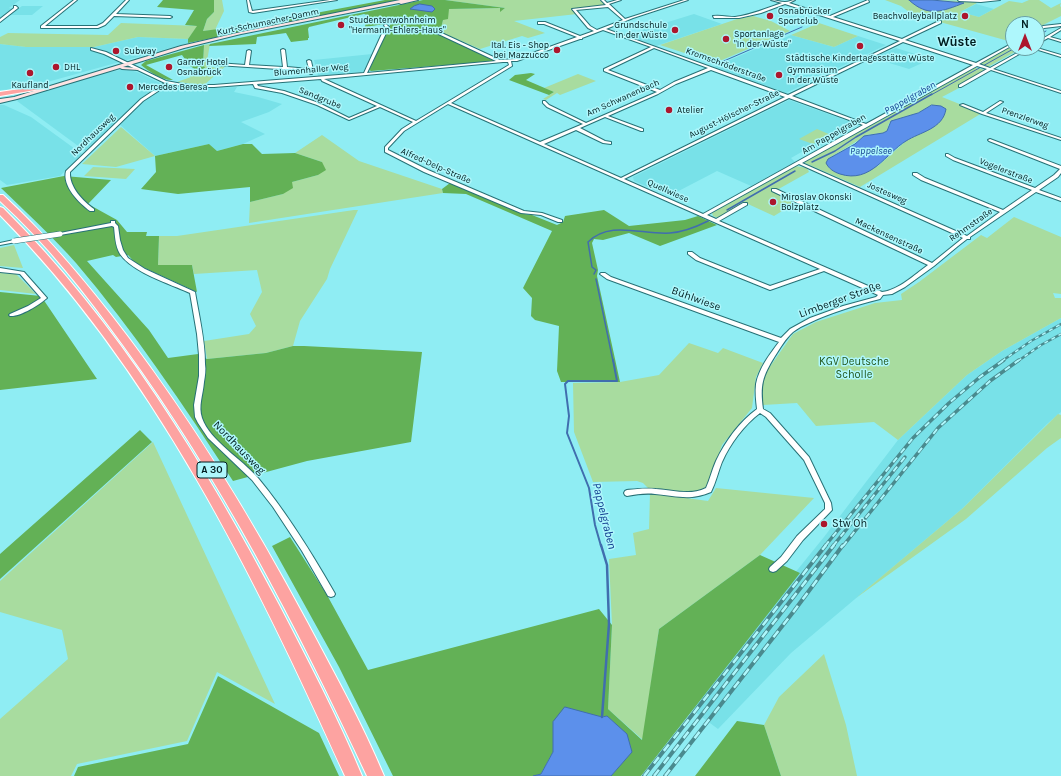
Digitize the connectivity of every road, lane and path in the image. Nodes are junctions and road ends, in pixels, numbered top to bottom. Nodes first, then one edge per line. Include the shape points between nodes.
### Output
1 (76, 0) edge
2 (128, 0) edge
3 (248, 0) edge
4 (336, 0) edge
5 (406, 0) edge
6 (416, 0) edge
7 (602, 0) edge
8 (620, 0) edge
9 (687, 0) edge
10 (772, 0) edge
11 (794, 0) edge
12 (959, 0) edge
13 (999, 0) edge
14 (868, 1) edge
15 (784, 3) junction
16 (608, 5) junction
17 (15, 7) dead end
18 (113, 15) junction
19 (170, 17) dead end
20 (714, 17) dead end
21 (829, 17) junction
22 (625, 20) junction
23 (0, 21) edge
24 (940, 22) dead end
25 (539, 23) dead end
26 (386, 25) dead end
27 (1061, 26) edge
28 (1045, 27) edge
29 (604, 29) junction
30 (433, 30) dead end
31 (597, 31) junction
32 (1046, 37) joint
33 (581, 38) junction
34 (901, 41) junction
35 (1061, 41) edge
36 (654, 47) junction
37 (1005, 48) edge
38 (92, 49) dead end
39 (283, 50) dead end
40 (171, 51) junction
41 (249, 51) dead end
42 (1045, 51) edge
43 (1014, 56) edge
44 (1061, 56) edge
45 (309, 61) dead end
46 (509, 61) junction
47 (502, 62) junction
48 (127, 63) junction
49 (216, 64) dead end
50 (247, 65) junction
51 (975, 65) junction
52 (285, 68) junction
53 (712, 68) junction
54 (137, 69) junction
55 (311, 70) junction
56 (989, 70) junction
57 (105, 71) junction
58 (365, 74) junction
59 (322, 77) junction
60 (312, 78) junction
61 (168, 83) junction
62 (255, 83) junction
63 (960, 86) dead end
64 (39, 88) joint
65 (659, 91) junction
66 (1061, 92) edge
67 (788, 97) junction
68 (1, 99) edge
69 (544, 102) dead end
70 (1001, 102) dead end
71 (448, 103) junction
72 (962, 105) dead end
73 (380, 106) junction
74 (983, 113) junction
75 (604, 116) junction
76 (415, 122) junction
77 (586, 124) junction
78 (866, 125) junction
79 (576, 128) junction
80 (642, 130) dead end
81 (1061, 139) edge
82 (990, 140) dead end
83 (610, 143) dead end
84 (540, 144) junction
85 (947, 154) dead end
86 (799, 163) junction
87 (1061, 169) edge
88 (915, 174) dead end
89 (620, 179) junction
90 (774, 190) dead end
91 (1034, 190) junction
92 (0, 197) edge
93 (1061, 200) edge
94 (745, 204) dead end
95 (92, 210) dead end
96 (1, 212) edge
97 (1003, 212) junction
98 (704, 215) junction
99 (716, 220) junction
100 (560, 221) dead end
101 (968, 238) junction
102 (0, 244) edge
103 (690, 252) dead end
104 (932, 265) junction
105 (824, 269) junction
106 (0, 270) edge
107 (603, 274) dead end
108 (890, 293) joint
109 (881, 294) junction
110 (12, 315) dead end
111 (783, 341) junction
112 (760, 410) junction
113 (627, 493) dead end
114 (773, 569) dead end
115 (331, 594) dead end
116 (354, 776) edge
117 (376, 776) edge

1 - 18 street via 42,27 98,27
2 - 18 street
3 - 4 street via 253,13
5 - 40 main road, Kurt-Schumacher-Damm via 241,33
6 - 40 main road, Kurt-Schumacher-Damm
7 - 16 street
8 - 16 street
9 - 22 street, Blumenhaller Weg
10 - 15 street
11 - 15 street
12 - 13 street
14 - 21 street
15 - 20 street via 739,17
15 - 21 street
16 - 22 street
16 - 31 street via 574,9 589,27
17 - 23 street
18 - 19 street
21 - 34 street
22 - 29 street, Blumenhaller Weg
24 - 34 street, August-Hölscher-Straße
25 - 33 street
26 - 58 street
27 - 28 street
27 - 32 street
29 - 31 street, Blumenhaller Weg
29 - 36 street, Kromschröderstraße
30 - 47 street
31 - 33 street, Blumenhaller Weg
32 - 35 street
33 - 46 street, Blumenhaller Weg
34 - 51 street
34 - 67 street, August-Hölscher-Straße
36 - 53 street, Kromschröderstraße
36 - 65 street via 605,70
37 - 51 street, Am Pappelgraben
38 - 48 street, Blumenhaller Weg
39 - 52 street
40 - 48 main road, Kurt-Schumacher-Damm
41 - 50 street
42 - 44 street
43 - 56 street
45 - 55 street
46 - 47 street, Blumenhaller Weg
46 - 71 street, Alfred-Delp-Straße via 511,65
47 - 58 street, Blumenhaller Weg
48 - 54 street, Blumenhaller Weg
48 - 57 main road, Kurt-Schumacher-Damm
48 - 64 main road, Kurt-Schumacher-Damm
49 - 50 street
50 - 52 street
51 - 56 street
51 - 78 street, Am Pappelgraben
52 - 55 street
53 - 65 street, Am Schwanenbach
53 - 67 street, Kromschröderstraße
54 - 57 main road
54 - 61 street, Blumenhaller Weg
55 - 60 street
56 - 63 street
56 - 66 street
57 - 68 main road, Kurt-Schumacher-Damm via 15,98
58 - 59 street, Blumenhaller Weg
59 - 60 street, Blumenhaller Weg
59 - 73 street via 323,80
60 - 62 street, Blumenhaller Weg
61 - 62 street, Blumenhaller Weg via 204,87
61 - 95 street, Nordhausweg via 142,100 68,172 67,179 82,202
62 - 73 street, Sandgrube via 256,87 283,92 318,104 349,119
64 - 68 highway via 12,93
65 - 75 street, Am Schwanenbach
67 - 78 street, Kromschröderstraße
67 - 89 street, August-Hölscher-Straße
69 - 77 street
70 - 74 street, Prenzlerweg
71 - 76 street, Alfred-Delp-Straße
71 - 84 street, Quellwiese
72 - 74 street, Prenzlerweg
73 - 76 street
74 - 81 street, Prenzlerweg
75 - 77 street, Am Schwanenbach
75 - 80 street
76 - 100 street, Alfred-Delp-Straße via 403,130 386,151 426,171 523,212 542,214
77 - 79 street, Am Schwanenbach
78 - 86 street, Am Pappelgraben
79 - 83 street
79 - 84 street, Am Schwanenbach
82 - 87 street
84 - 89 street, Quellwiese
85 - 91 street, Vogelerstraße
86 - 98 street, Am Pappelgraben
86 - 101 street, Jostesweg
87 - 91 street, Rehmstraße via 1056,176
88 - 97 street
89 - 98 street, Quellwiese
90 - 104 street, Mackensenstraße
91 - 93 street, Vogelerstraße
91 - 97 street, Rehmstraße
92 - 117 highway, A 30 via 82,284 136,354 184,426 274,576
94 - 99 street
96 - 116 highway, A 30 via 71,288 121,354 174,432 213,496 309,677
97 - 101 street, Rehmstraße
98 - 99 street, Quellwiese
99 - 105 street, Quellwiese
101 - 104 street, Rehmstraße
102 - 115 street, Nordhausweg, bridge via 113,223 126,260 192,292 202,354 202,375 196,403 201,423 208,433 254,477 284,516
103 - 105 street via 698,259 770,288
104 - 108 street, Rehmstraße
105 - 109 street, Quellwiese
106 - 110 street via 22,273 44,298
107 - 111 street, Bühlwiese
108 - 109 street, Limberger Straße
109 - 111 street, Limberger Straße via 878,298 836,310 811,321 791,331
111 - 112 street, Limberger Straße via 760,378
112 - 113 street via 731,442 720,459 709,490 701,495 648,491
112 - 114 street via 768,415 808,459 829,510

